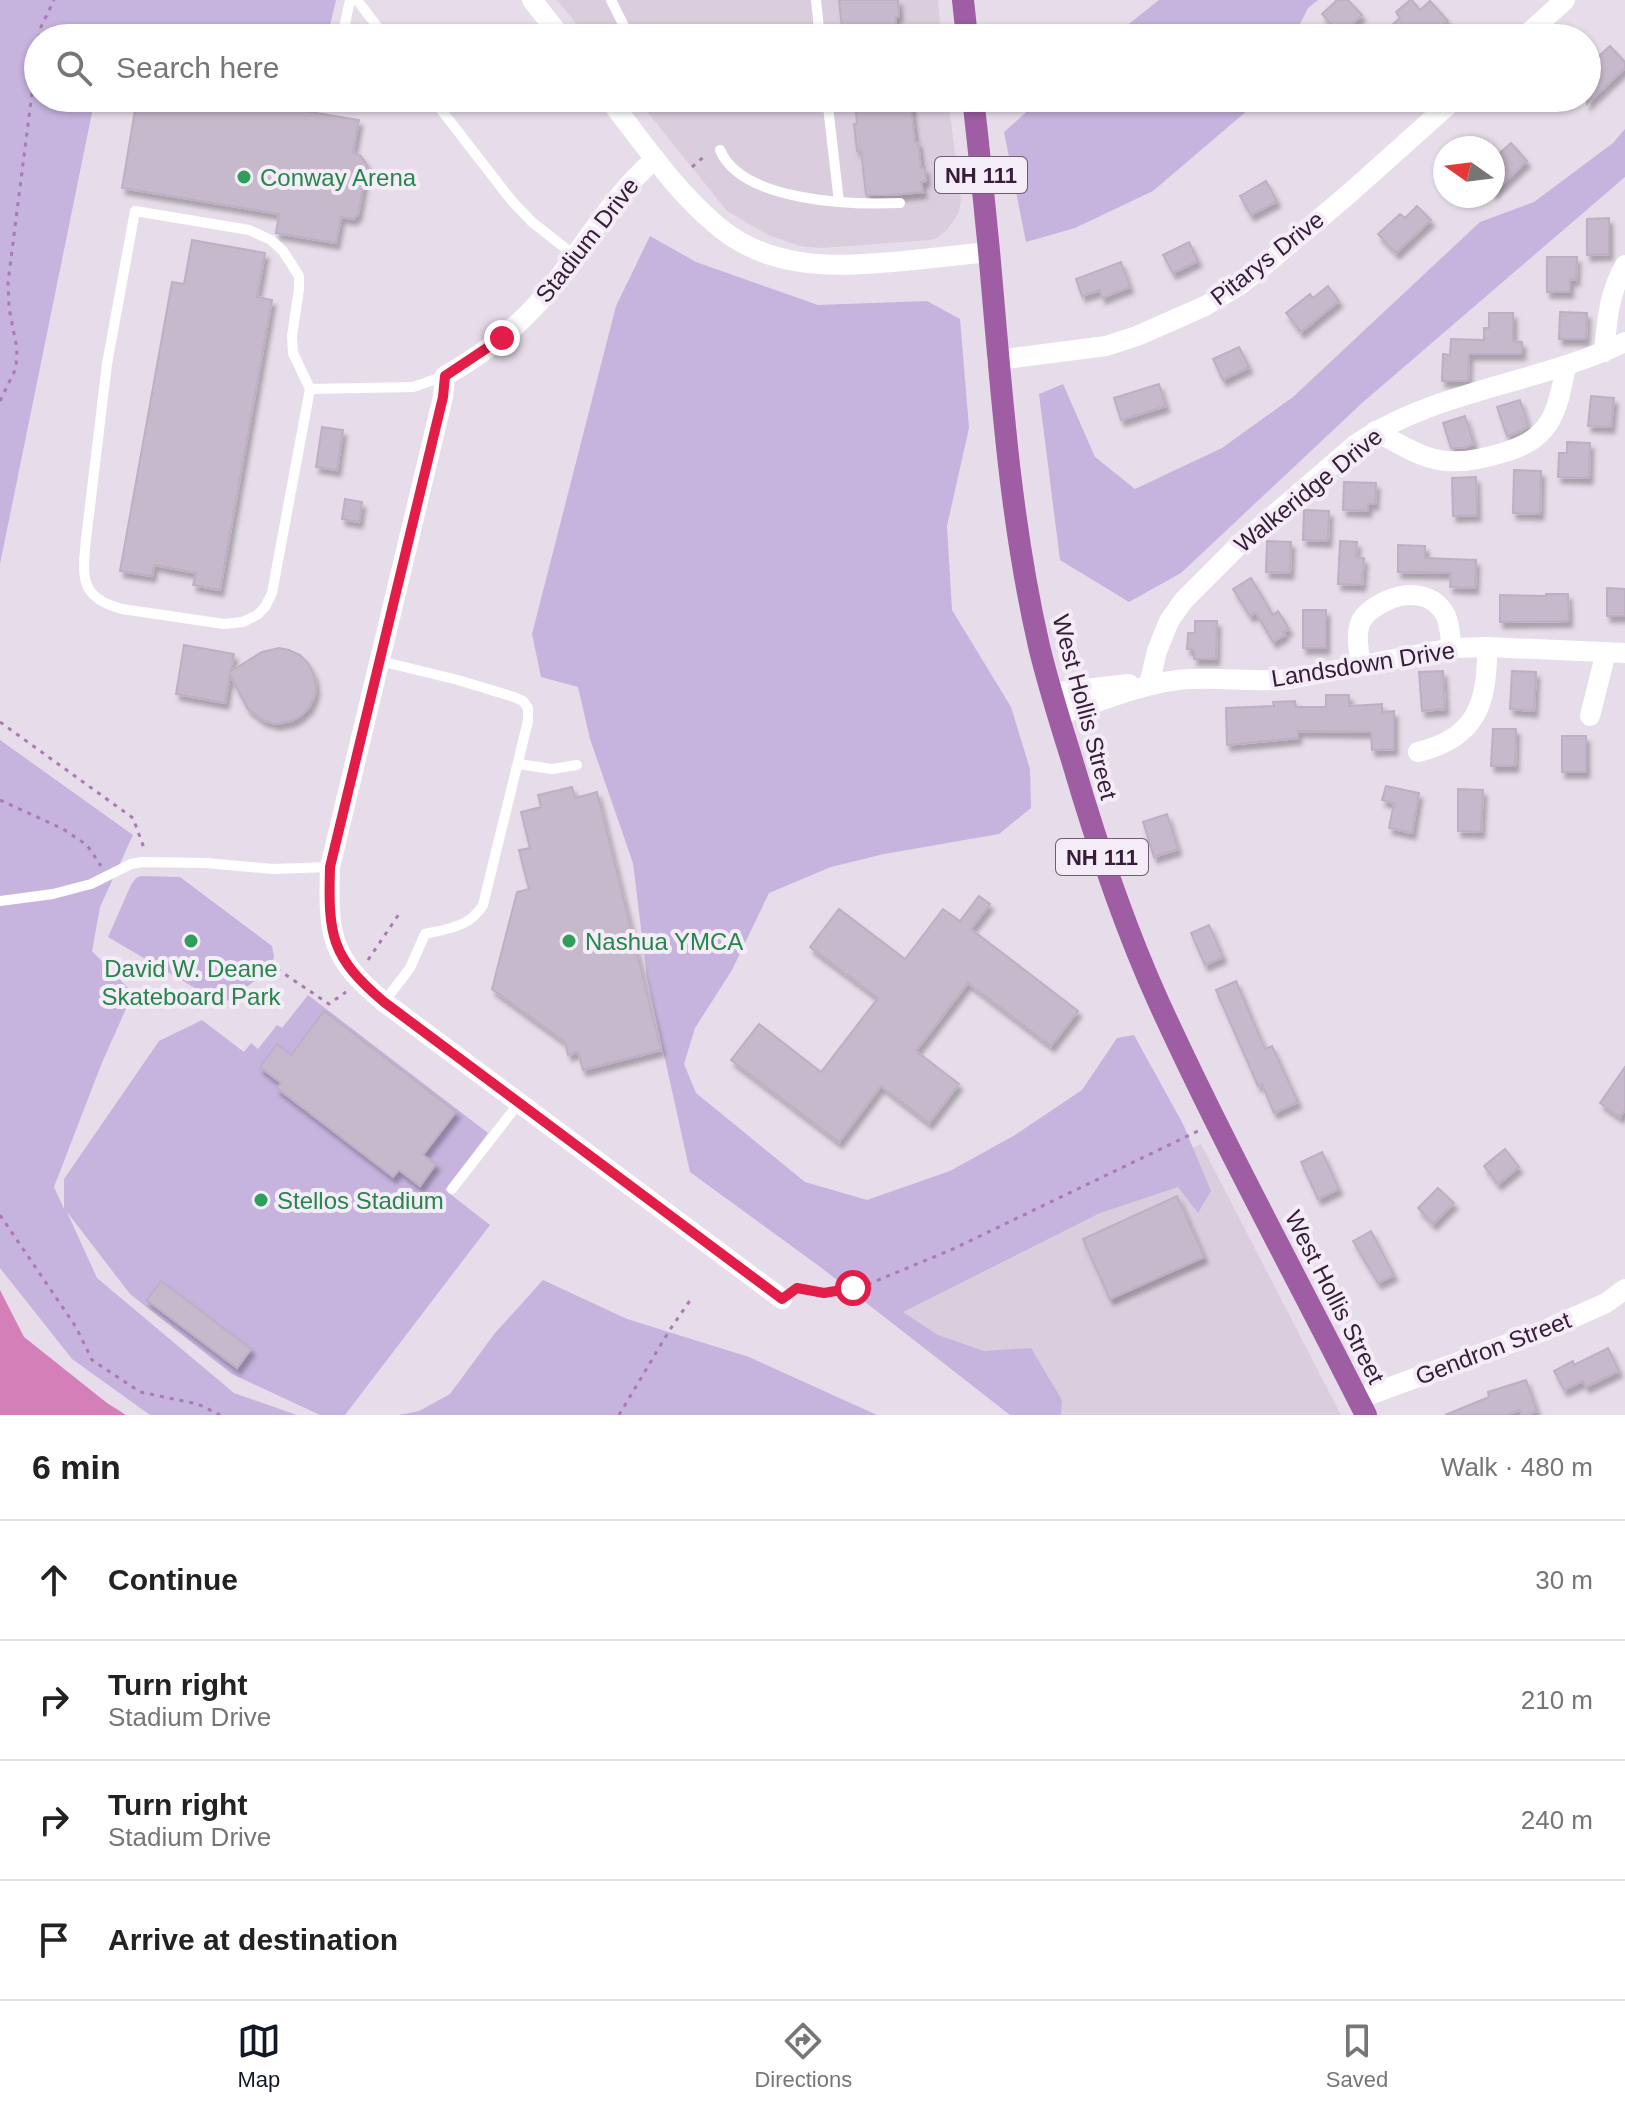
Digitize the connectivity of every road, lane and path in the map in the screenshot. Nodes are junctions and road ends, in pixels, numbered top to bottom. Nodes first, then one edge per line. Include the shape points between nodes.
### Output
1 (54, 0) edge
2 (350, 0) edge
3 (357, 0) edge
4 (532, 0) edge
5 (611, 0) edge
6 (816, 0) edge
7 (963, 0) edge
8 (1565, 0) edge
9 (42, 24) edge
10 (345, 24) edge
11 (375, 24) edge
12 (551, 24) edge
13 (623, 24) edge
14 (819, 24) edge
15 (966, 24) edge
16 (1538, 24) edge
17 (30, 112) edge
18 (443, 112) edge
19 (619, 112) edge
20 (829, 112) edge
21 (974, 112) edge
22 (1440, 112) edge
23 (720, 150) joint
24 (655, 159) junction
25 (692, 167) dead end
26 (839, 202) junction
27 (900, 203) dead end
28 (989, 252) junction
29 (575, 256) junction
30 (1625, 265) edge
31 (1625, 342) edge
32 (1604, 352) junction
33 (997, 360) junction
34 (1566, 366) junction
35 (445, 376) junction
36 (310, 389) junction
37 (0, 401) edge
38 (1375, 431) junction
39 (1487, 647) junction
40 (1452, 648) junction
41 (1615, 653) edge
42 (380, 661) junction
43 (1361, 665) junction
44 (1149, 685) junction
45 (1051, 693) junction
46 (1058, 715) junction
47 (1590, 716) dead end
48 (0, 722) edge
49 (1418, 752) dead end
50 (518, 764) junction
51 (577, 765) dead end
52 (0, 800) edge
53 (155, 850) dead end
54 (330, 867) junction
55 (108, 876) junction
56 (0, 901) edge
57 (399, 914) dead end
58 (364, 967) dead end
59 (277, 969) dead end
60 (346, 992) dead end
61 (384, 1002) junction
62 (519, 1103) junction
63 (1200, 1130) dead end
64 (452, 1189) dead end
65 (0, 1215) edge
66 (1625, 1289) edge
67 (691, 1299) dead end
68 (782, 1299) joint
69 (1362, 1411) edge
70 (220, 1415) edge
71 (619, 1415) edge

1 - 9 path
2 - 10 lane
3 - 11 lane
4 - 12 street
5 - 13 lane
6 - 14 lane
7 - 15 main road
8 - 16 street
17 - 37 path via 8,282 16,368
18 - 29 lane via 511,200
19 - 24 street
20 - 26 lane
21 - 28 main road, West Hollis Street / NH 111
22 - 33 street, Pitarys Drive via 1272,259 1205,306 1106,346
23 - 25 path
23 - 26 lane via 730,167 755,183
24 - 28 street via 724,232 788,260 854,266
24 - 29 street, Stadium Drive via 621,192
26 - 27 lane
28 - 33 main road, West Hollis Street / NH 111
29 - 35 street, Stadium Drive via 520,322
30 - 32 street via 1610,301
31 - 32 street, Walkeridge Drive
32 - 34 street, Walkeridge Drive
33 - 45 main road, West Hollis Street / NH 111 via 1025,578
34 - 38 street, Walkeridge Drive via 1421,410
34 - 38 street via 1549,422 1518,448 1479,460 1445,462
35 - 36 lane via 413,387
35 - 42 street
36 - 36 lane via 272,593 257,615 224,624 122,609 93,596 85,585 86,539 107,364 135,211 249,230 283,251 299,276 293,353
38 - 44 street, Walkeridge Drive via 1240,544 1184,600 1169,621
39 - 40 street, Landsdown Drive
39 - 41 street, Landsdown Drive
39 - 49 street via 1486,686 1471,720 1442,744
40 - 43 street, Landsdown Drive
40 - 43 street via 1447,618 1438,605 1426,597 1403,595 1375,606 1362,620
41 - 47 street
42 - 50 lane via 523,701 528,721
42 - 54 street
43 - 44 street, Landsdown Drive via 1269,681
44 - 45 street, Landsdown Drive via 1124,683
44 - 46 street, Landsdown Drive
45 - 46 main road, West Hollis Street / NH 111
46 - 69 main road, West Hollis Street / NH 111 via 1109,878 1159,1002
48 - 53 path via 133,818 142,848
50 - 51 lane via 552,769
50 - 61 lane via 483,905 459,927 425,934 410,968
52 - 55 path via 87,845
54 - 55 lane via 142,862
54 - 61 street via 337,947 349,969
55 - 56 lane via 53,894
57 - 58 path
59 - 60 path via 329,1004
61 - 62 street
62 - 64 lane
62 - 68 street
63 - 68 path via 871,1283 824,1293 797,1288
65 - 70 path via 76,1327 92,1360 140,1392 198,1404
66 - 69 street, Gendron Street via 1606,1303
67 - 71 path

